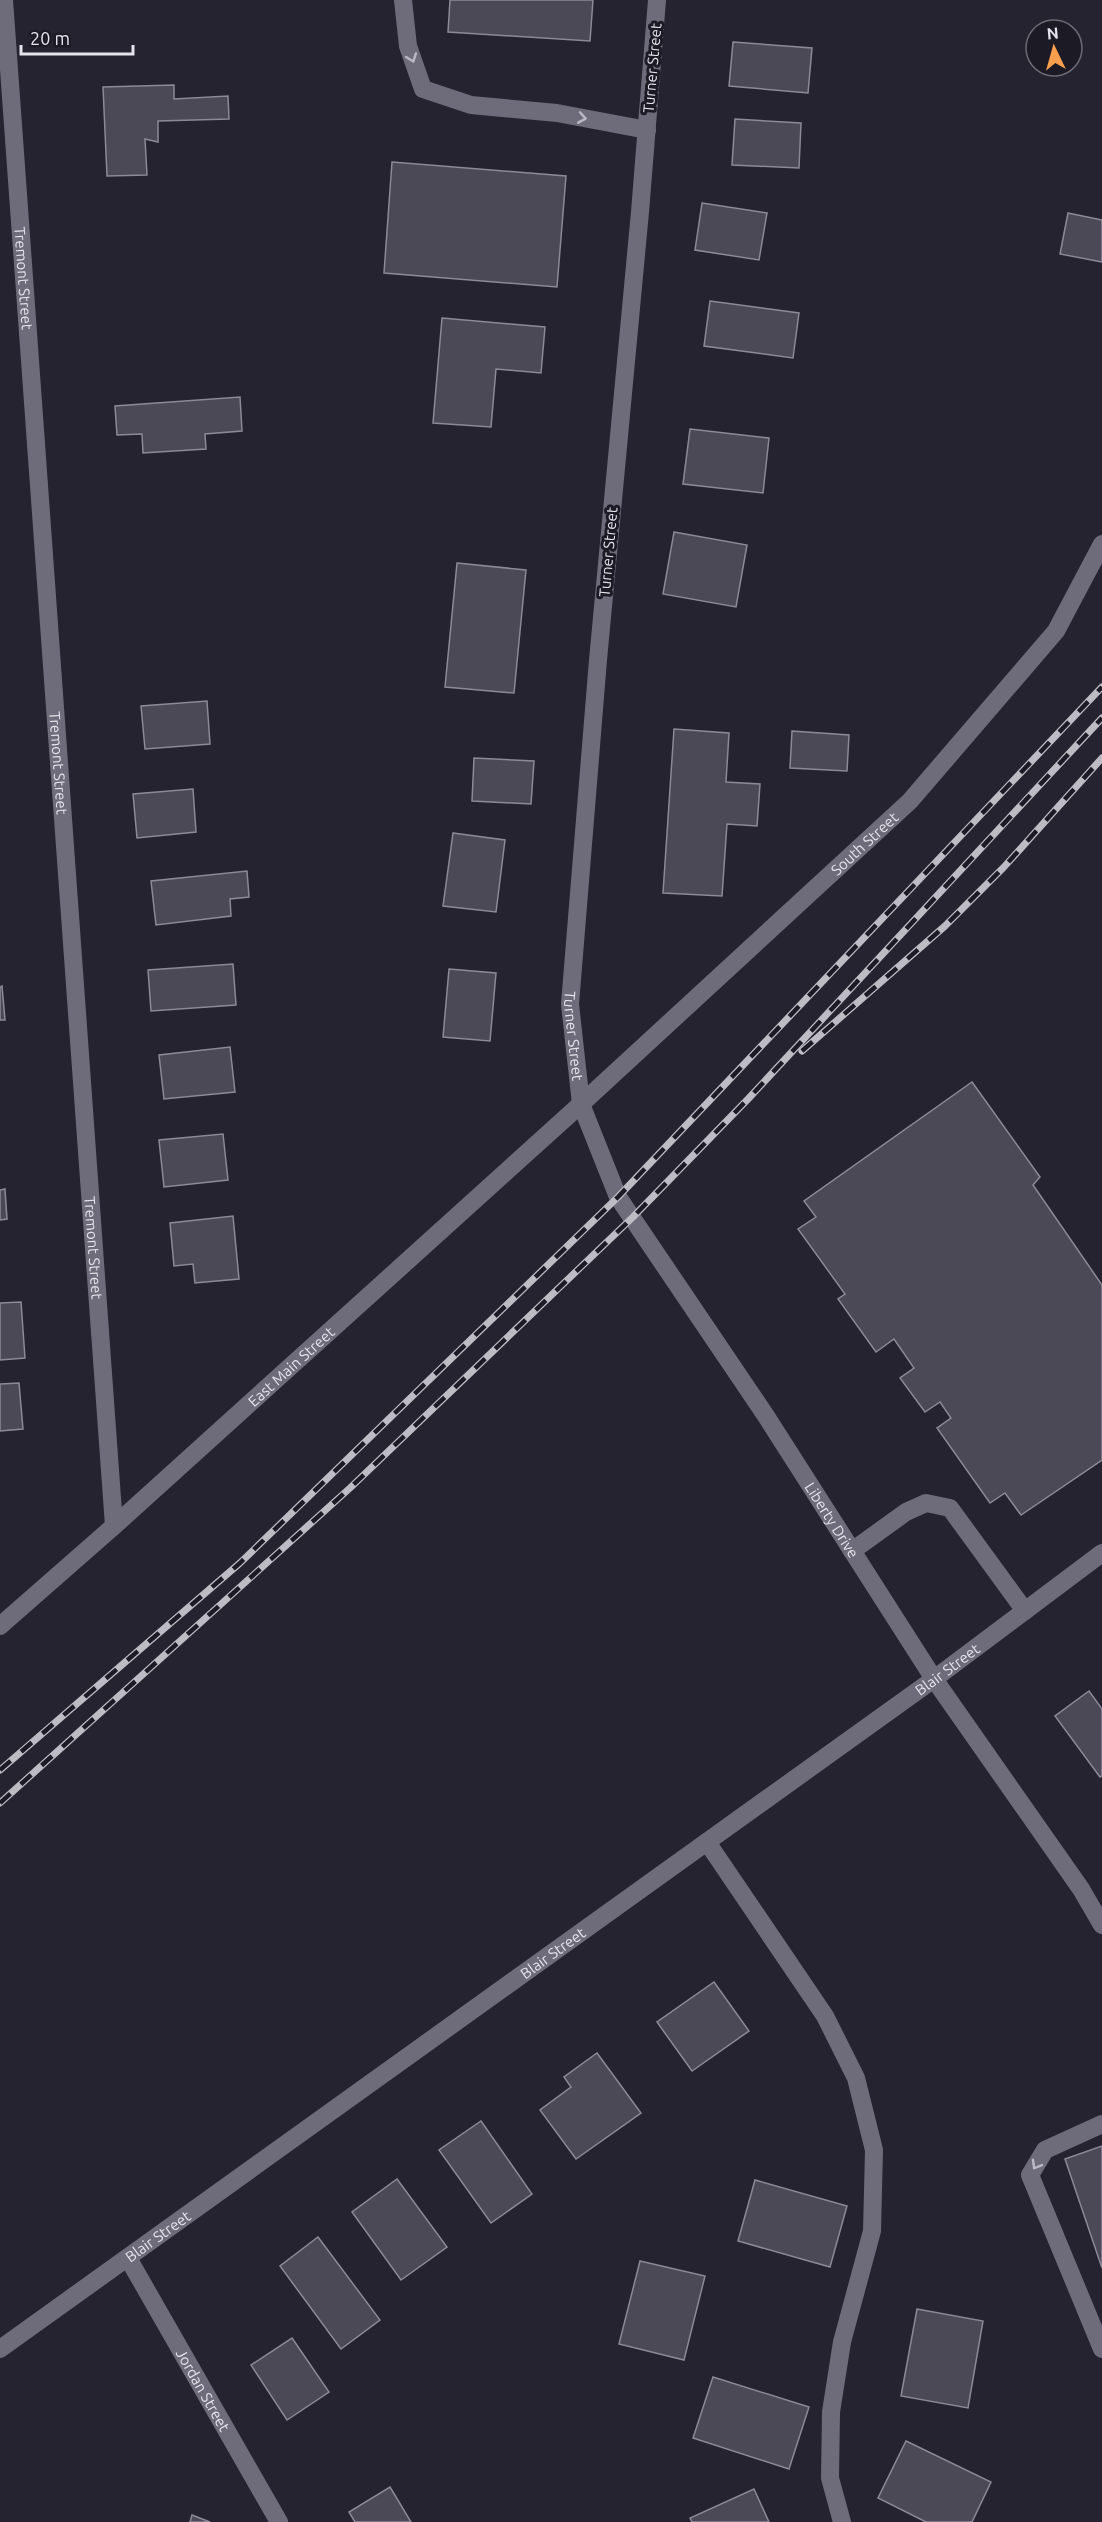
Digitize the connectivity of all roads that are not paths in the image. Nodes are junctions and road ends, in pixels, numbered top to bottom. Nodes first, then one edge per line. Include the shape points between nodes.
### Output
1 (4, 0) edge
2 (403, 0) edge
3 (657, 0) edge
4 (6, 98) edge
5 (646, 130) junction
6 (1102, 544) edge
7 (581, 1104) junction
8 (114, 1526) junction
9 (852, 1551) junction
10 (1102, 1553) edge
11 (1025, 1611) junction
12 (0, 1626) edge
13 (934, 1679) junction
14 (707, 1842) junction
15 (1102, 1925) edge
16 (1102, 2124) edge
17 (128, 2258) junction
18 (0, 2349) edge
19 (1102, 2349) edge
20 (279, 2522) edge
21 (842, 2522) edge

1 - 4 street, Tremont Street
2 -> 5 street via 408,46 423,89 471,105 557,113
3 - 5 street, Turner Street
4 - 8 street, Tremont Street
5 - 7 street, Turner Street via 570,1004
6 - 7 street, South Street via 1056,631 910,801
7 - 8 street, East Main Street
7 - 9 street, Liberty Drive via 618,1197
8 - 12 street, East Main Street
9 - 11 street via 906,1512 926,1503 950,1508
9 - 13 street, Liberty Drive
10 - 11 street, Blair Street
11 - 13 street, Blair Street
13 - 14 street, Blair Street
13 - 15 street, Liberty Drive via 1082,1888
14 - 17 street, Blair Street
14 - 21 street via 825,2016 856,2078 874,2150 872,2231 842,2342 831,2412 830,2478
16 -> 19 street via 1045,2150 1030,2175
17 - 18 street, Blair Street
17 - 20 street, Jordan Street

